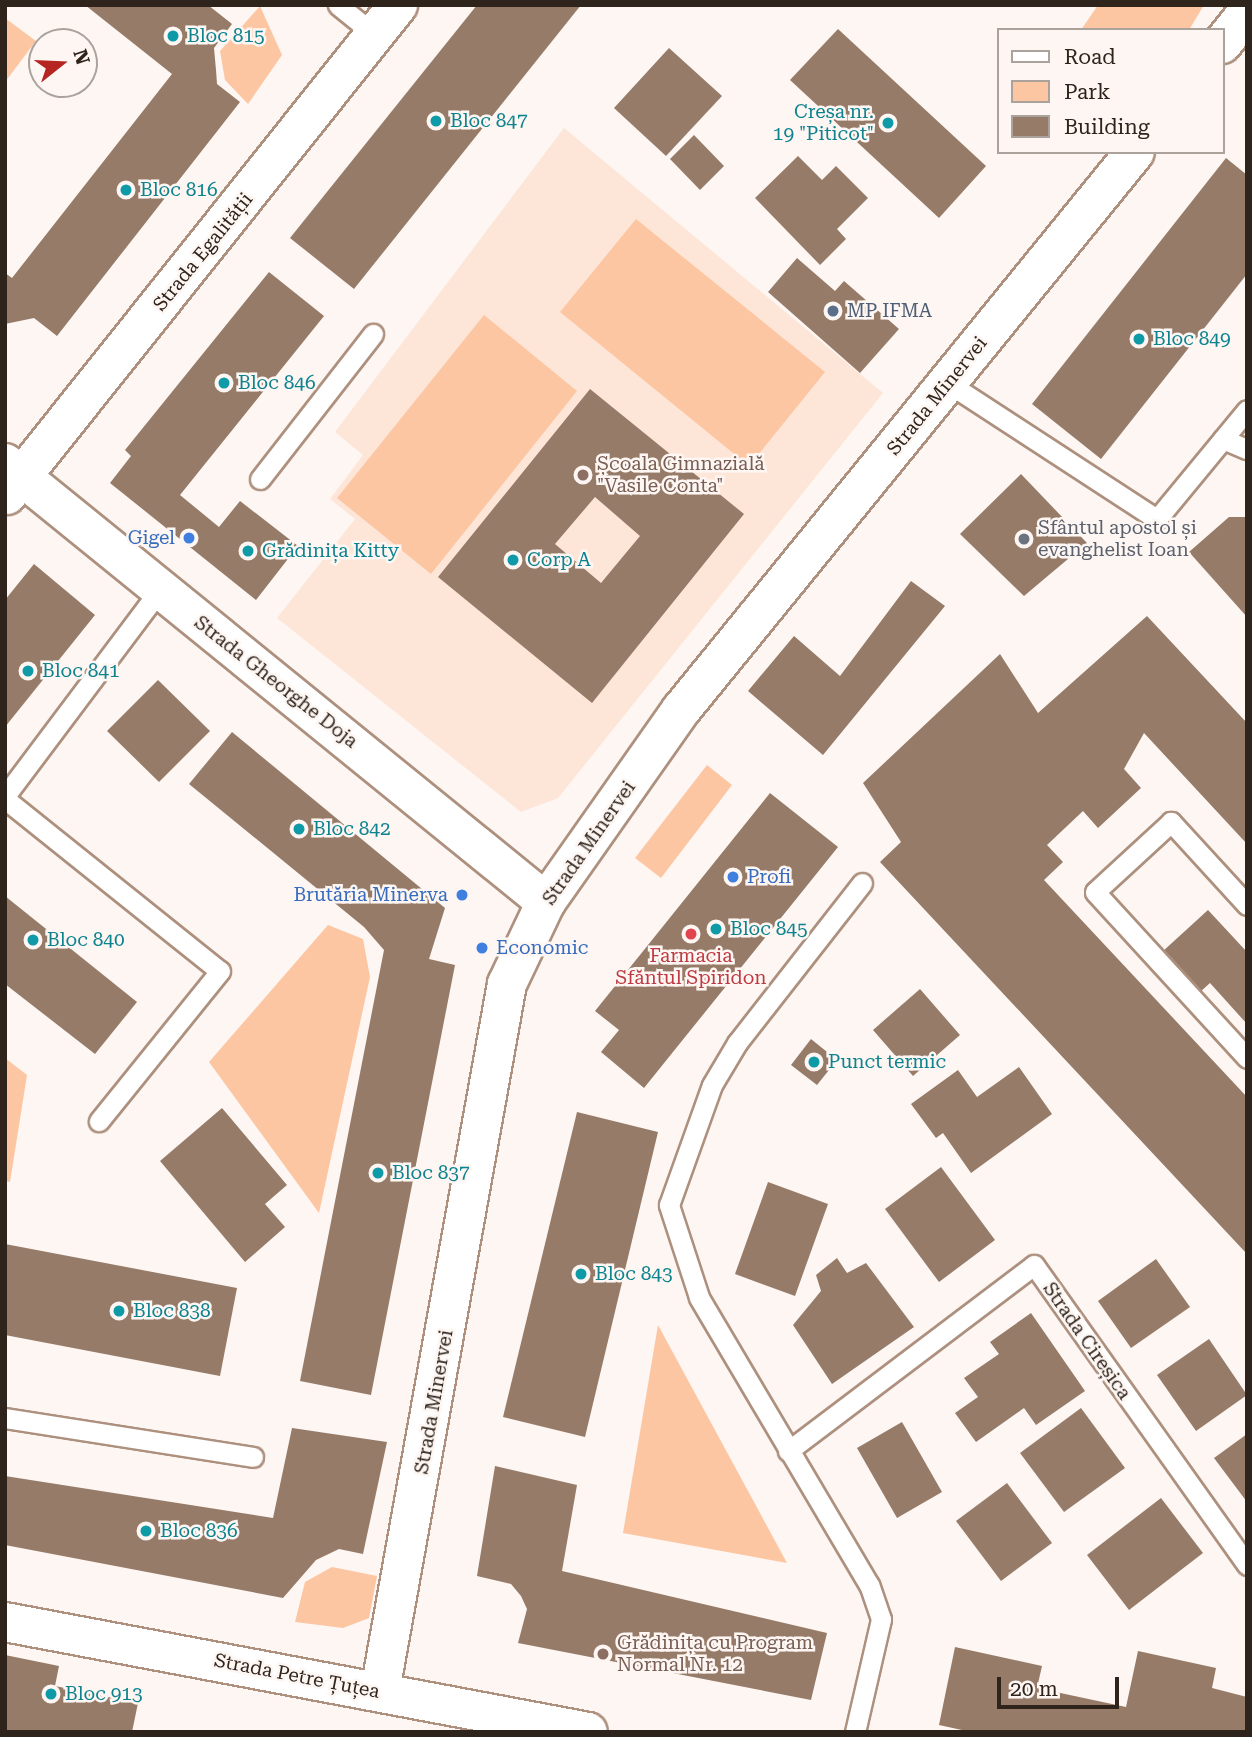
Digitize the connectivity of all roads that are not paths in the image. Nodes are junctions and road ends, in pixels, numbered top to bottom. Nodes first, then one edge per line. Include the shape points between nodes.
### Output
1 (338, 5) edge
2 (398, 5) edge
3 (1247, 13) edge
4 (375, 35) junction
5 (1224, 42) edge
6 (1133, 154) edge
7 (373, 334) dead end
8 (948, 383) junction
9 (1247, 410) edge
10 (1223, 439) junction
11 (1247, 449) edge
12 (11, 479) edge
13 (260, 479) dead end
14 (159, 591) junction
15 (5, 797) edge
16 (862, 883) dead end
17 (546, 902) junction
18 (1247, 905) edge
19 (1247, 1058) edge
20 (99, 1121) dead end
21 (5, 1418) edge
22 (788, 1451) junction
23 (253, 1457) dead end
24 (1247, 1565) edge
25 (5, 1622) edge
26 (380, 1690) junction
27 (588, 1732) edge
28 (855, 1732) edge

1 - 4 lane
2 - 4 street, Strada Egalității
3 - 5 street
4 - 12 street, Strada Egalității
6 - 8 street, Strada Minervei
7 - 13 lane
8 - 10 lane via 1157,519
8 - 17 street, Strada Minervei via 681,710
9 - 10 lane
10 - 11 lane
12 - 14 street, Strada Gheorghe Doja
14 - 15 lane
14 - 17 street, Strada Gheorghe Doja
15 - 20 lane via 220,971
16 - 22 lane via 737,1043 712,1085 668,1205 699,1297
17 - 26 street, Strada Minervei via 508,984
18 - 19 lane via 1171,822 1095,892
21 - 23 lane
22 - 24 lane, Strada Cireșica via 1034,1265
22 - 28 lane via 869,1585 881,1619
25 - 26 street, Strada Petre Țuțea
26 - 27 street, Strada Petre Țuțea

